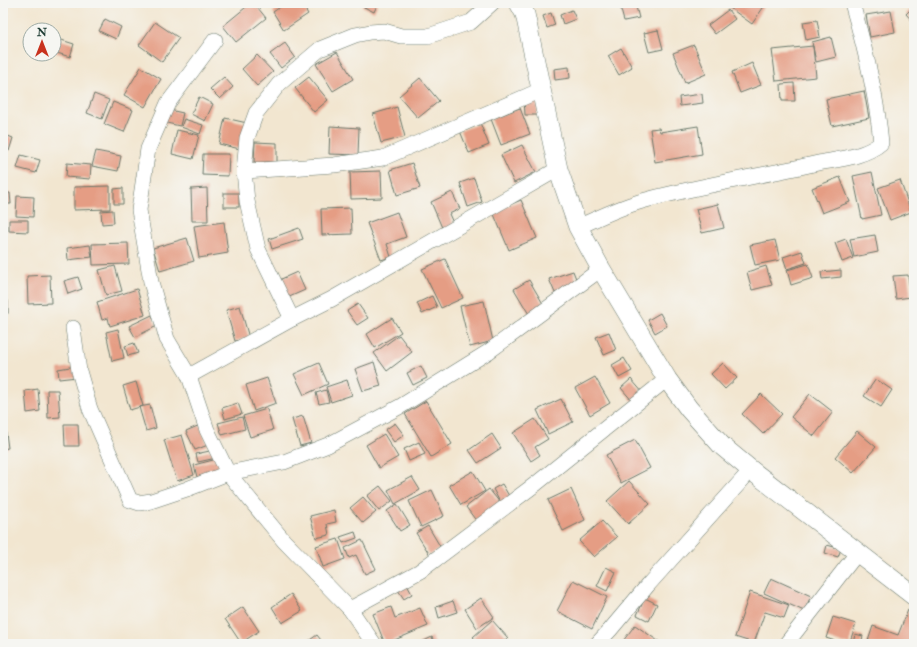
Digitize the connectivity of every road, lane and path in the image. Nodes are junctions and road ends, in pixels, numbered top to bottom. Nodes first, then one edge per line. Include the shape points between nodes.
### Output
1 (492, 3) edge
2 (519, 3) edge
3 (852, 3) edge
4 (215, 40) dead end
5 (541, 90) junction
6 (558, 169) junction
7 (244, 171) junction
8 (578, 227) junction
9 (601, 269) junction
10 (292, 319) junction
11 (73, 328) dead end
12 (189, 376) junction
13 (667, 379) junction
14 (750, 470) junction
15 (228, 473) junction
16 (858, 552) junction
17 (914, 596) edge
18 (350, 609) junction
19 (374, 644) edge
20 (597, 644) edge
21 (786, 644) edge

1 - 7 street via 471,22 428,36 370,32 320,49 280,84 256,113 247,138
2 - 5 street via 525,14
3 - 8 street via 864,44 880,129 881,143 874,149 763,176 645,200
4 - 12 street via 168,103 148,149 138,210 151,282 167,339
5 - 6 street
5 - 7 street via 383,158 334,166
6 - 8 street
6 - 10 street via 332,299
7 - 10 street via 247,201 258,249
8 - 9 street
9 - 13 street
9 - 15 street via 488,352 401,406 328,445 284,462
10 - 12 street
11 - 15 street via 79,371 90,409 130,500 139,503 151,501
12 - 15 street via 208,430
13 - 14 street via 689,409 722,446
13 - 18 street via 537,483 420,571
14 - 16 street
14 - 20 street
15 - 18 street via 284,541
16 - 17 street
16 - 21 street
18 - 19 street

